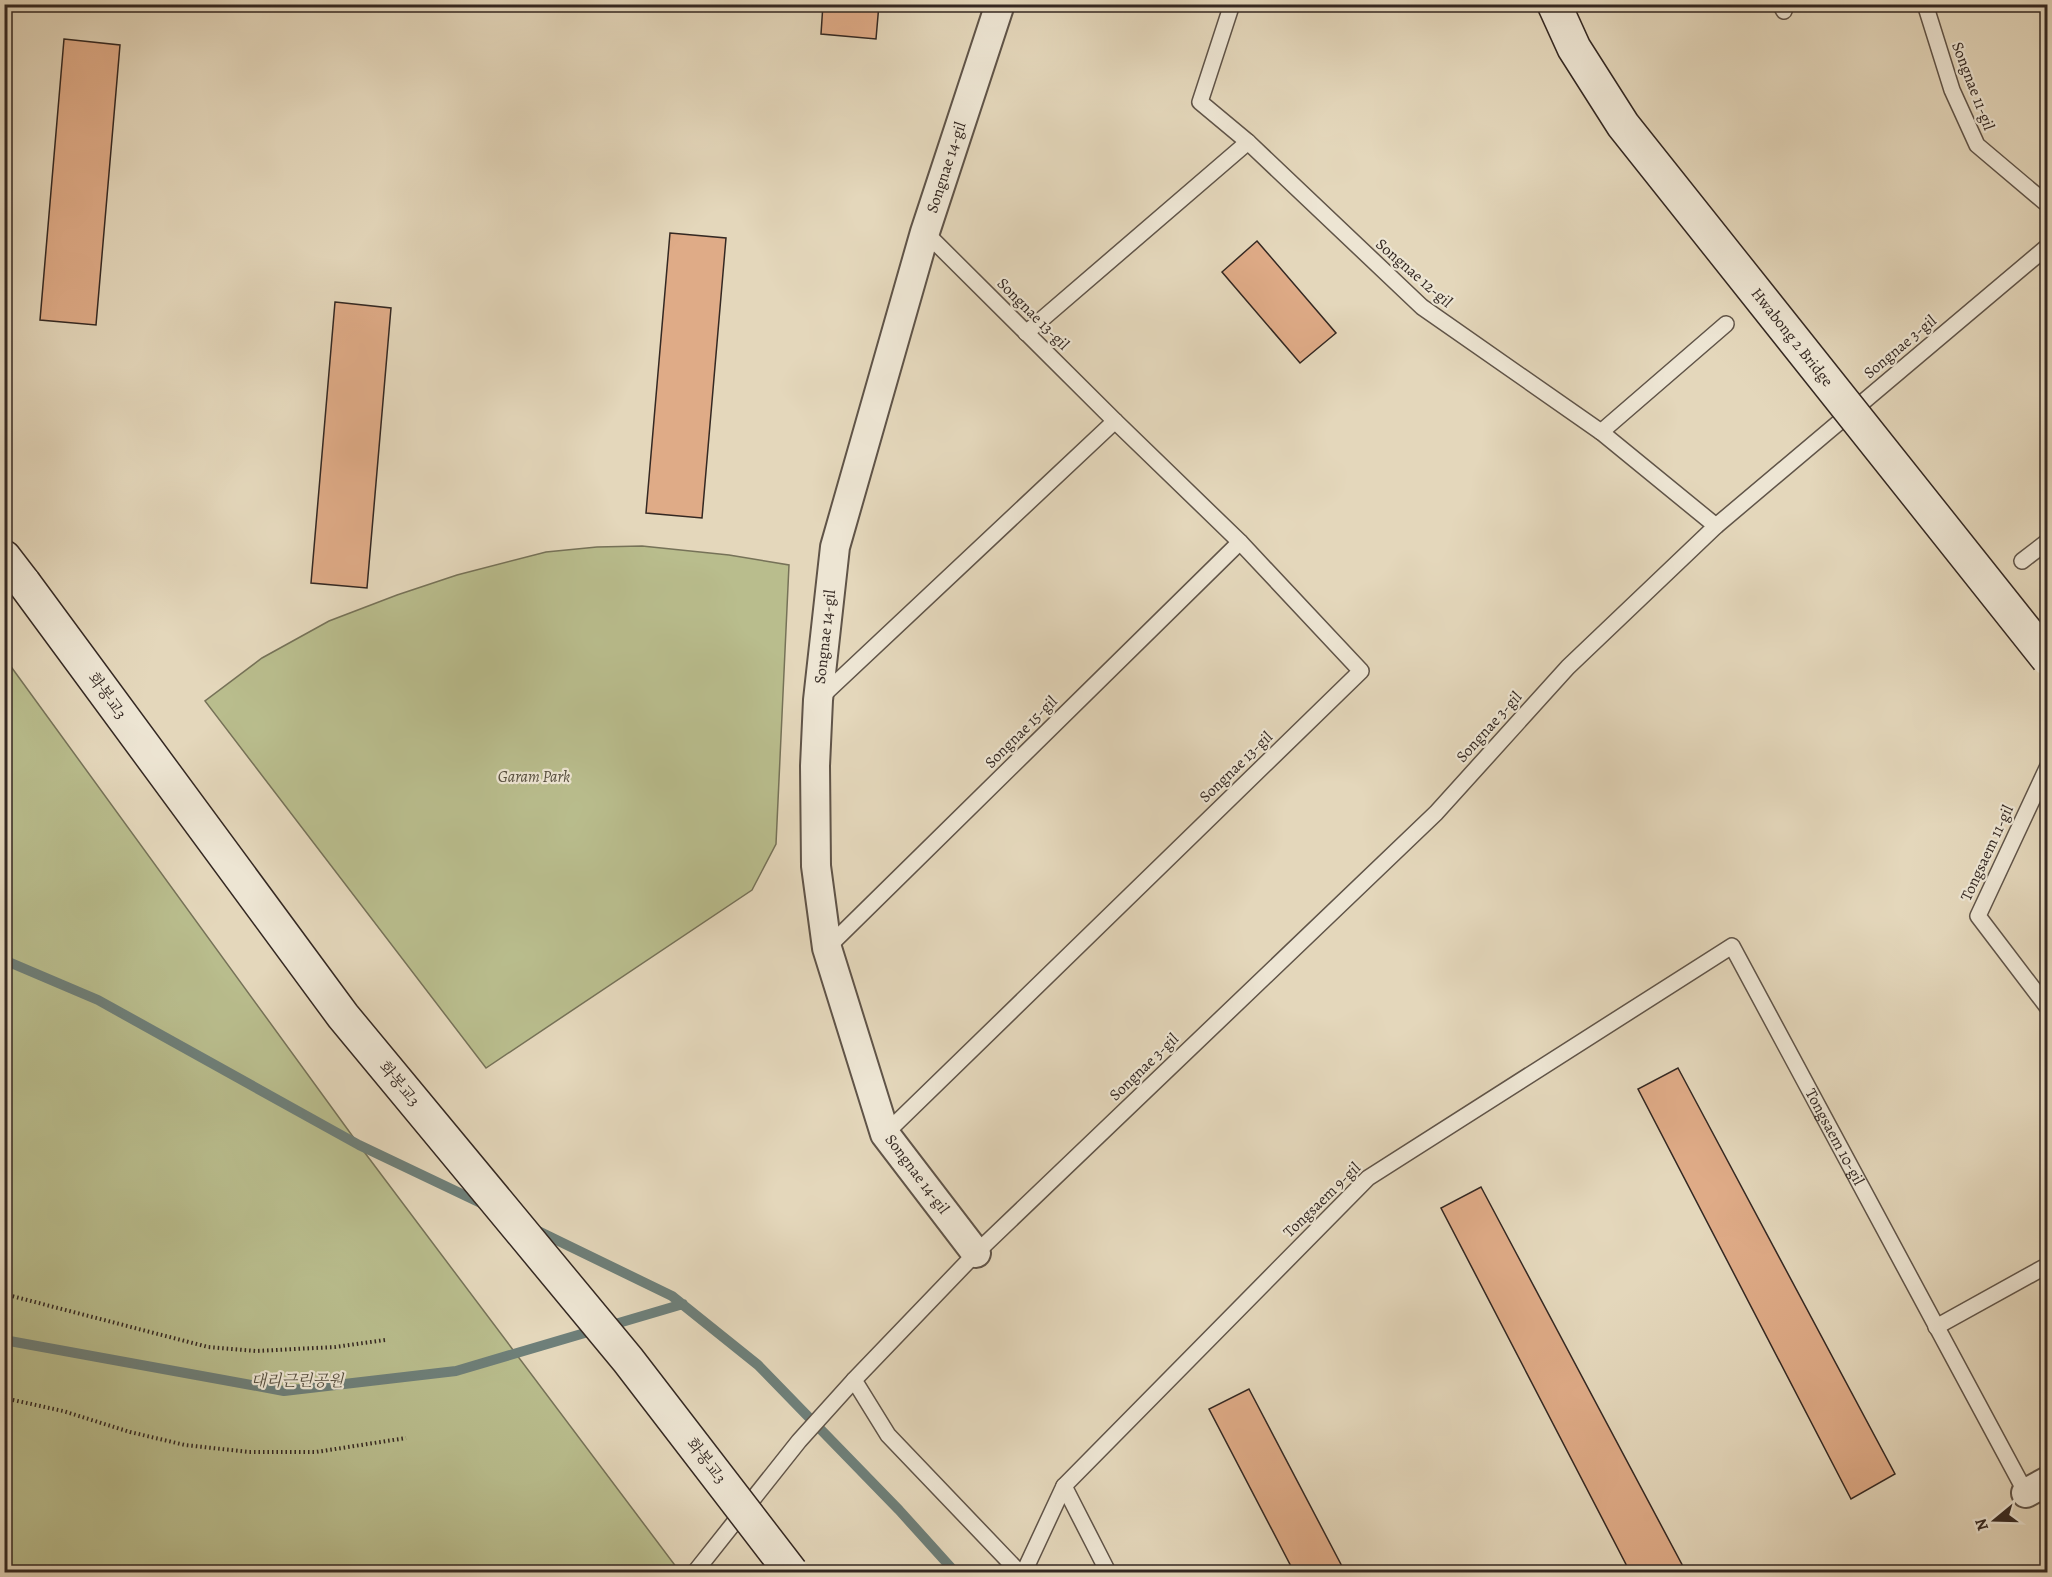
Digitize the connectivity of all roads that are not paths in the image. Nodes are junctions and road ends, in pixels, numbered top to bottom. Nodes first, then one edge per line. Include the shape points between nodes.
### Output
1 (1000, 4) edge
2 (1232, 4) edge
3 (1554, 4) edge
4 (1925, 4) edge
5 (1248, 142) junction
6 (2048, 205) edge
7 (926, 232) junction
8 (2048, 246) edge
9 (1726, 324) dead end
10 (1026, 333) junction
11 (1114, 421) junction
12 (1601, 432) junction
13 (1716, 526) junction
14 (2048, 541) edge
15 (1240, 542) junction
16 (4, 557) edge
17 (2022, 561) dead end
18 (2048, 658) edge
19 (818, 700) junction
20 (2048, 766) edge
21 (1732, 946) joint
22 (827, 948) junction
23 (2048, 1008) edge
24 (885, 1134) junction
25 (976, 1253) junction
26 (2048, 1265) edge
27 (1936, 1327) junction
28 (854, 1380) junction
29 (1064, 1486) junction
30 (2037, 1487) edge
31 (695, 1572) edge
32 (791, 1572) edge
33 (1019, 1572) edge
34 (1024, 1572) edge
35 (1108, 1572) edge

1 - 7 street, Songnae 14-gil
2 - 5 lane, Songnae 12-gil via 1200,102
3 - 18 main road, Hwabong 2 Bridge, bridge via 1574,48 1623,125
4 - 6 lane, Songnae 11-gil via 1952,90 1977,145
5 - 10 lane
5 - 12 lane, Songnae 12-gil via 1422,307
7 - 10 lane, Songnae 13-gil
7 - 19 street, Songnae 14-gil via 835,547
8 - 13 lane, Songnae 3-gil
9 - 12 lane
10 - 11 lane, Songnae 13-gil
11 - 15 lane, Songnae 13-gil
11 - 19 lane
12 - 13 lane, Songnae 12-gil
13 - 25 lane, Songnae 3-gil via 1568,667 1436,813
14 - 17 lane
15 - 22 lane, Songnae 15-gil
15 - 24 lane, Songnae 13-gil via 1361,671
16 - 32 main road, 화봉교3, bridge via 343,1016 628,1360
19 - 22 street, Songnae 14-gil via 816,866
20 - 23 lane, Tongsaem 11-gil via 1978,915
21 - 27 lane, Tongsaem 10-gil
21 - 29 lane, Tongsaem 9-gil via 1368,1178
22 - 24 street, Songnae 14-gil
24 - 25 street, Songnae 14-gil
25 - 28 lane, Songnae 3-gil
26 - 27 lane
27 - 30 lane, Tongsaem 10-gil
28 - 31 lane, Songnae 3-gil via 799,1441
28 - 33 lane via 888,1435
29 - 34 lane, Tongsaem 9-gil
29 - 35 lane

